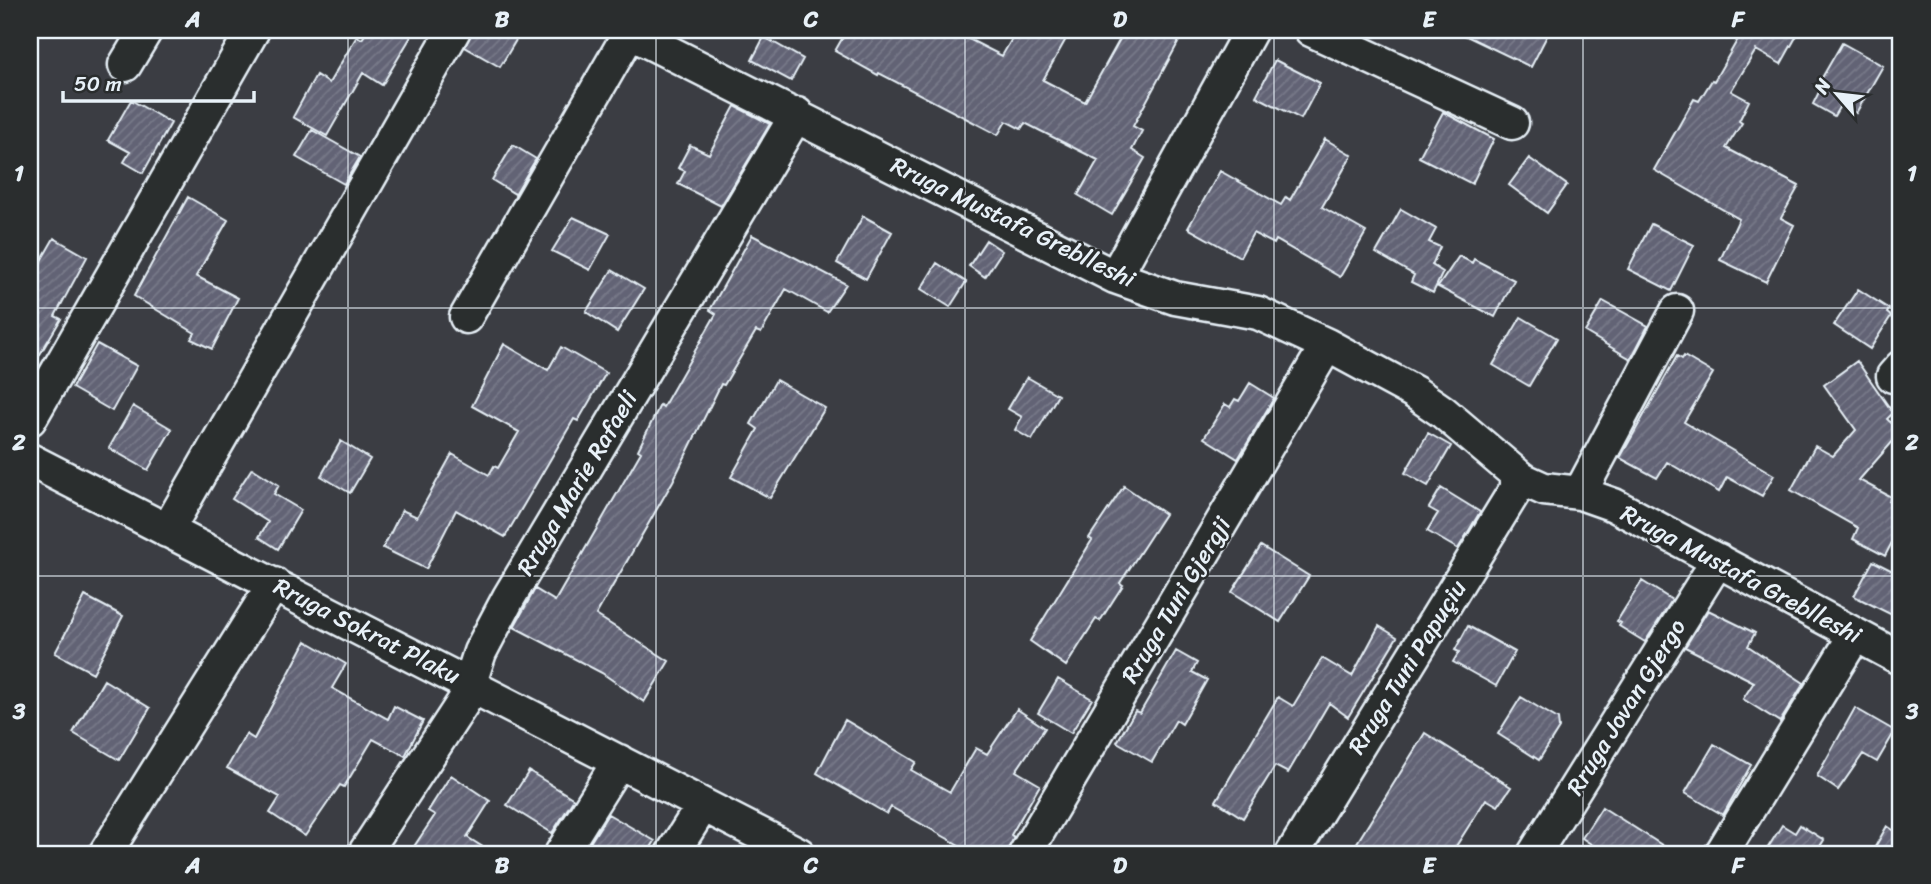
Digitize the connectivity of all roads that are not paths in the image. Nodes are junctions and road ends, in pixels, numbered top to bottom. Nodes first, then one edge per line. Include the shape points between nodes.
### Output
1 (146, 30) edge
2 (253, 30) edge
3 (454, 30) edge
4 (1251, 30) edge
5 (1311, 30) edge
6 (627, 31) edge
7 (125, 65) dead end
8 (797, 114) junction
9 (1512, 123) dead end
10 (1115, 277) junction
11 (1677, 311) dead end
12 (466, 317) dead end
13 (1327, 345) junction
14 (30, 419) edge
15 (30, 460) edge
16 (1522, 479) junction
17 (1580, 493) junction
18 (167, 531) junction
19 (1718, 560) junction
20 (274, 584) junction
21 (1855, 635) junction
22 (1901, 659) edge
23 (469, 683) junction
24 (620, 761) junction
25 (703, 805) junction
26 (105, 854) edge
27 (364, 854) edge
28 (561, 854) edge
29 (671, 854) edge
30 (799, 854) edge
31 (1025, 854) edge
32 (1292, 854) edge
33 (1534, 854) edge
34 (1721, 854) edge

1 - 7 street
2 - 14 street
3 - 18 street
4 - 10 street
5 - 9 street
6 - 8 street, Rruga Mustafa Greblleshi
6 - 12 street, Rruga Mustafa Greblleshi
8 - 10 street, Rruga Mustafa Greblleshi
8 - 23 street, Rruga Marie Rafaeli via 509,597
10 - 13 street, Rruga Mustafa Greblleshi via 1175,298 1258,313
11 - 17 street
13 - 16 street, Rruga Mustafa Greblleshi via 1424,398
13 - 31 street, Rruga Tuni Gjergji
15 - 18 street, Rruga Sokrat Plaku
16 - 17 street, Rruga Mustafa Greblleshi via 1544,489
16 - 32 street, Rruga Tuni Papuçiu
17 - 19 street, Rruga Mustafa Greblleshi via 1646,521
18 - 20 street, Rruga Sokrat Plaku
19 - 21 street, Rruga Mustafa Greblleshi
19 - 33 street, Rruga Jovan Gjergo
20 - 23 street, Rruga Sokrat Plaku
20 - 26 street
21 - 22 street, Rruga Mustafa Greblleshi
21 - 34 street
23 - 24 street, Rruga Sokrat Plaku
23 - 27 street, Rruga Marie Rafaeli via 464,701
24 - 25 street, Rruga Sokrat Plaku
24 - 28 street
25 - 29 street
25 - 30 street, Rruga Sokrat Plaku

